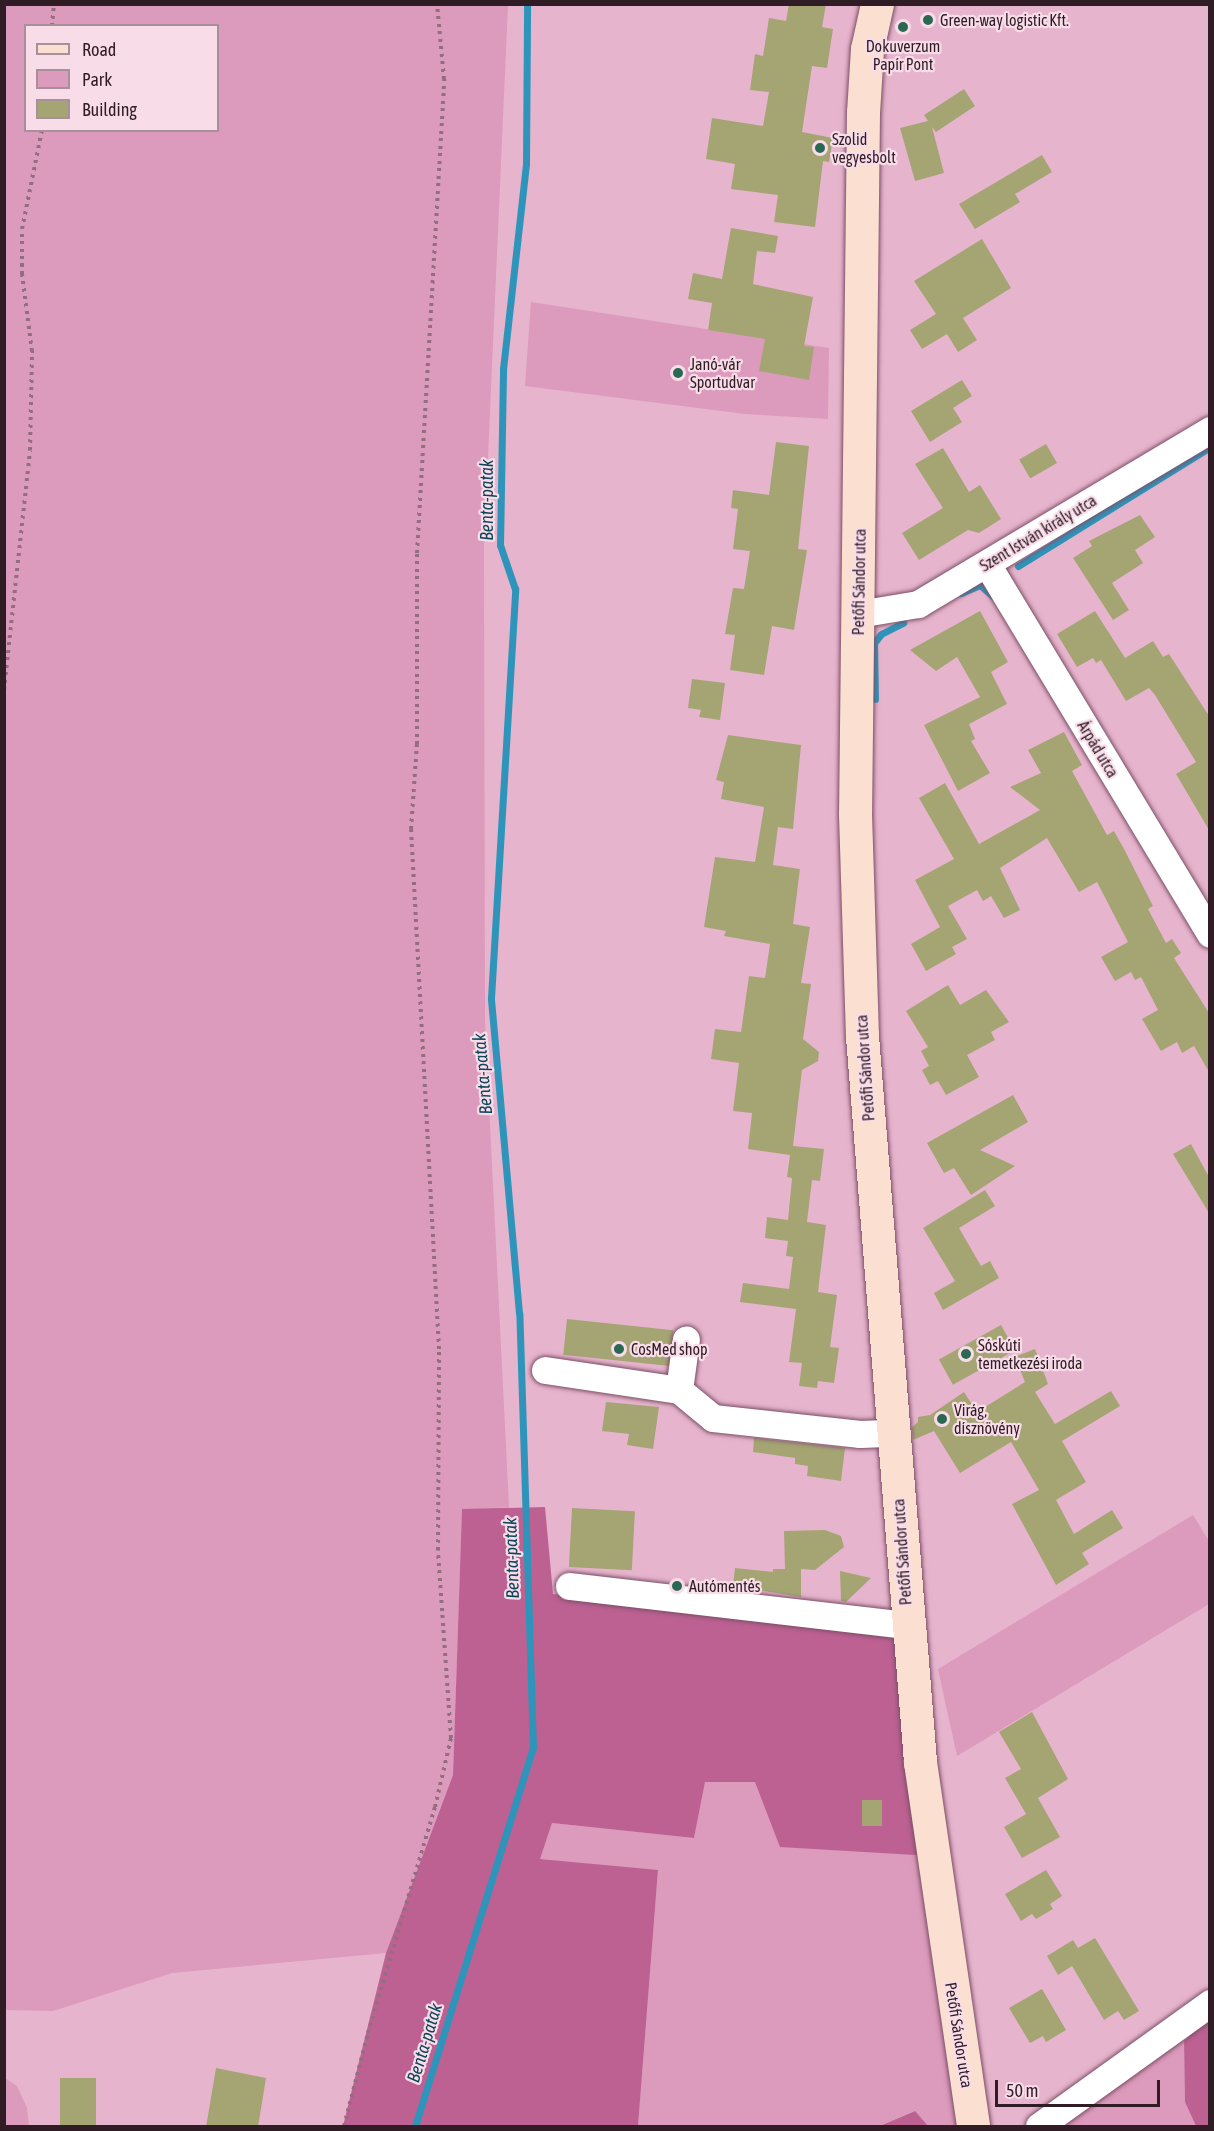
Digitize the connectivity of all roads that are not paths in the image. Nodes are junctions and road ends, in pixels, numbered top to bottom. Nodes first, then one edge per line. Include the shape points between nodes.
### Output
1 (877, 4) edge
2 (1209, 430) edge
3 (987, 564) junction
4 (858, 614) junction
5 (1209, 934) edge
6 (686, 1339) dead end
7 (545, 1370) dead end
8 (679, 1390) junction
9 (893, 1433) junction
10 (569, 1586) dead end
11 (908, 1625) junction
12 (1209, 2003) edge
13 (973, 2127) edge
14 (1039, 2127) edge

1 - 4 main road, Petőfi Sándor utca via 867,49 863,112
2 - 3 street, Szent István király utca
3 - 4 street, Szent István király utca via 910,608
3 - 5 street, Árpád utca
4 - 9 main road, Petőfi Sándor utca via 855,814 860,970
6 - 8 street
7 - 8 street
8 - 9 street via 713,1418 860,1434
9 - 11 main road, Petőfi Sándor utca
10 - 11 street
11 - 13 main road, Petőfi Sándor utca via 921,1773
12 - 14 street

